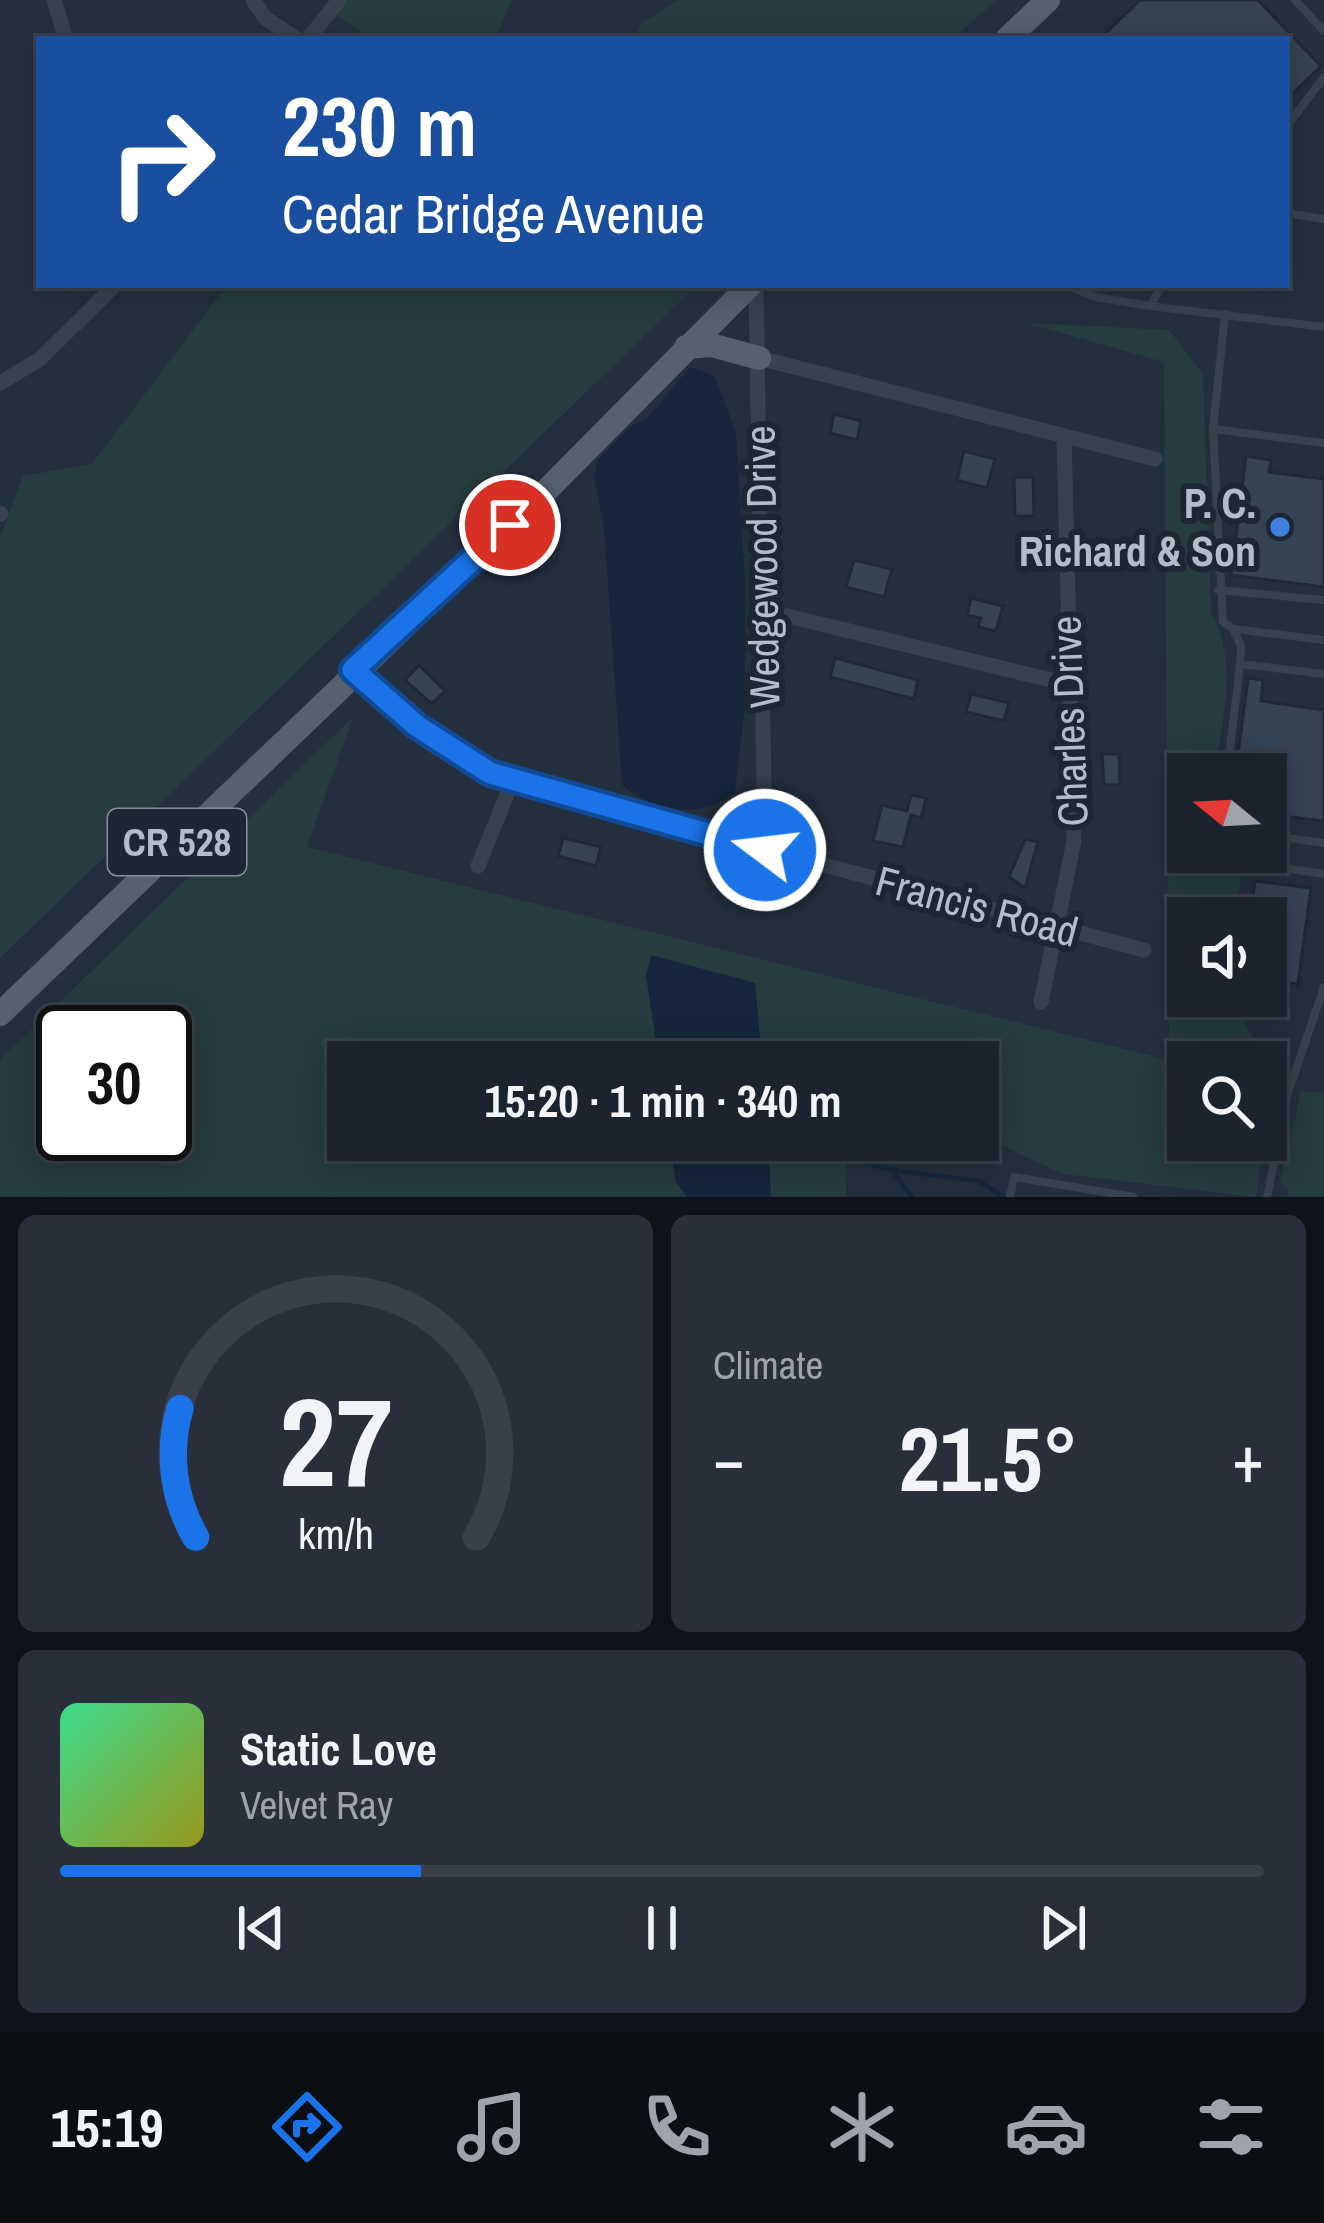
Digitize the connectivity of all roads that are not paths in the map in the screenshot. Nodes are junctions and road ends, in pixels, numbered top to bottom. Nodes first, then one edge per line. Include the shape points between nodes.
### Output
1 (54, 0) edge
2 (254, 0) edge
3 (339, 0) edge
4 (1048, 0) edge
5 (1295, 0) edge
6 (1324, 31) edge
7 (65, 36) edge
8 (292, 36) edge
9 (310, 36) edge
10 (1009, 36) edge
11 (1324, 77) edge
12 (1290, 122) edge
13 (1290, 213) edge
14 (1324, 219) edge
15 (113, 288) edge
16 (750, 288) edge
17 (753, 288) edge
18 (1074, 288) edge
19 (1160, 288) edge
20 (1150, 306) junction
21 (1225, 314) junction
22 (1324, 327) edge
23 (686, 347) junction
24 (759, 358) junction
25 (0, 383) edge
26 (1213, 429) junction
27 (1064, 436) junction
28 (1324, 443) edge
29 (1155, 459) dead end
30 (1218, 590) junction
31 (1324, 600) edge
32 (763, 610) junction
33 (1233, 629) junction
34 (1324, 640) edge
35 (1240, 664) junction
36 (353, 670) junction
37 (1324, 674) edge
38 (1067, 684) junction
39 (1229, 753) edge
40 (512, 782) junction
41 (1287, 838) edge
42 (1324, 843) edge
43 (765, 850) junction
44 (478, 866) dead end
45 (1287, 869) edge
46 (1324, 874) edge
47 (1057, 926) junction
48 (1144, 950) dead end
49 (1324, 990) edge
50 (1041, 1002) dead end
51 (0, 1014) edge
52 (1010, 1197) edge
53 (1134, 1197) edge
54 (1267, 1197) edge

1 - 7 street
2 - 8 street
3 - 9 street
4 - 10 main road
5 - 6 lane
11 - 12 lane
13 - 14 lane
15 - 25 street via 40,359
16 - 23 main road, CR 528
17 - 24 street, Wedgewood Drive
18 - 20 lane
19 - 20 lane
20 - 21 lane
21 - 22 lane
21 - 26 lane
23 - 24 main road
23 - 36 main road, CR 528
24 - 27 street
24 - 32 street, Wedgewood Drive
26 - 28 lane
26 - 30 lane
27 - 29 street
27 - 38 street, Charles Drive
30 - 31 lane
30 - 33 lane via 1223,622
32 - 38 street
32 - 43 street, Wedgewood Drive
33 - 34 lane
33 - 35 lane
35 - 37 lane
35 - 39 lane
36 - 40 street, Francis Road via 461,758
36 - 51 main road, CR 528
38 - 47 street, Charles Drive via 1074,841
40 - 43 street, Francis Road
40 - 44 street
41 - 42 lane
43 - 47 street, Francis Road
45 - 46 lane
47 - 48 street, Francis Road
47 - 50 street, Charles Drive
49 - 54 lane via 1287,1096
52 - 53 lane via 1014,1177

